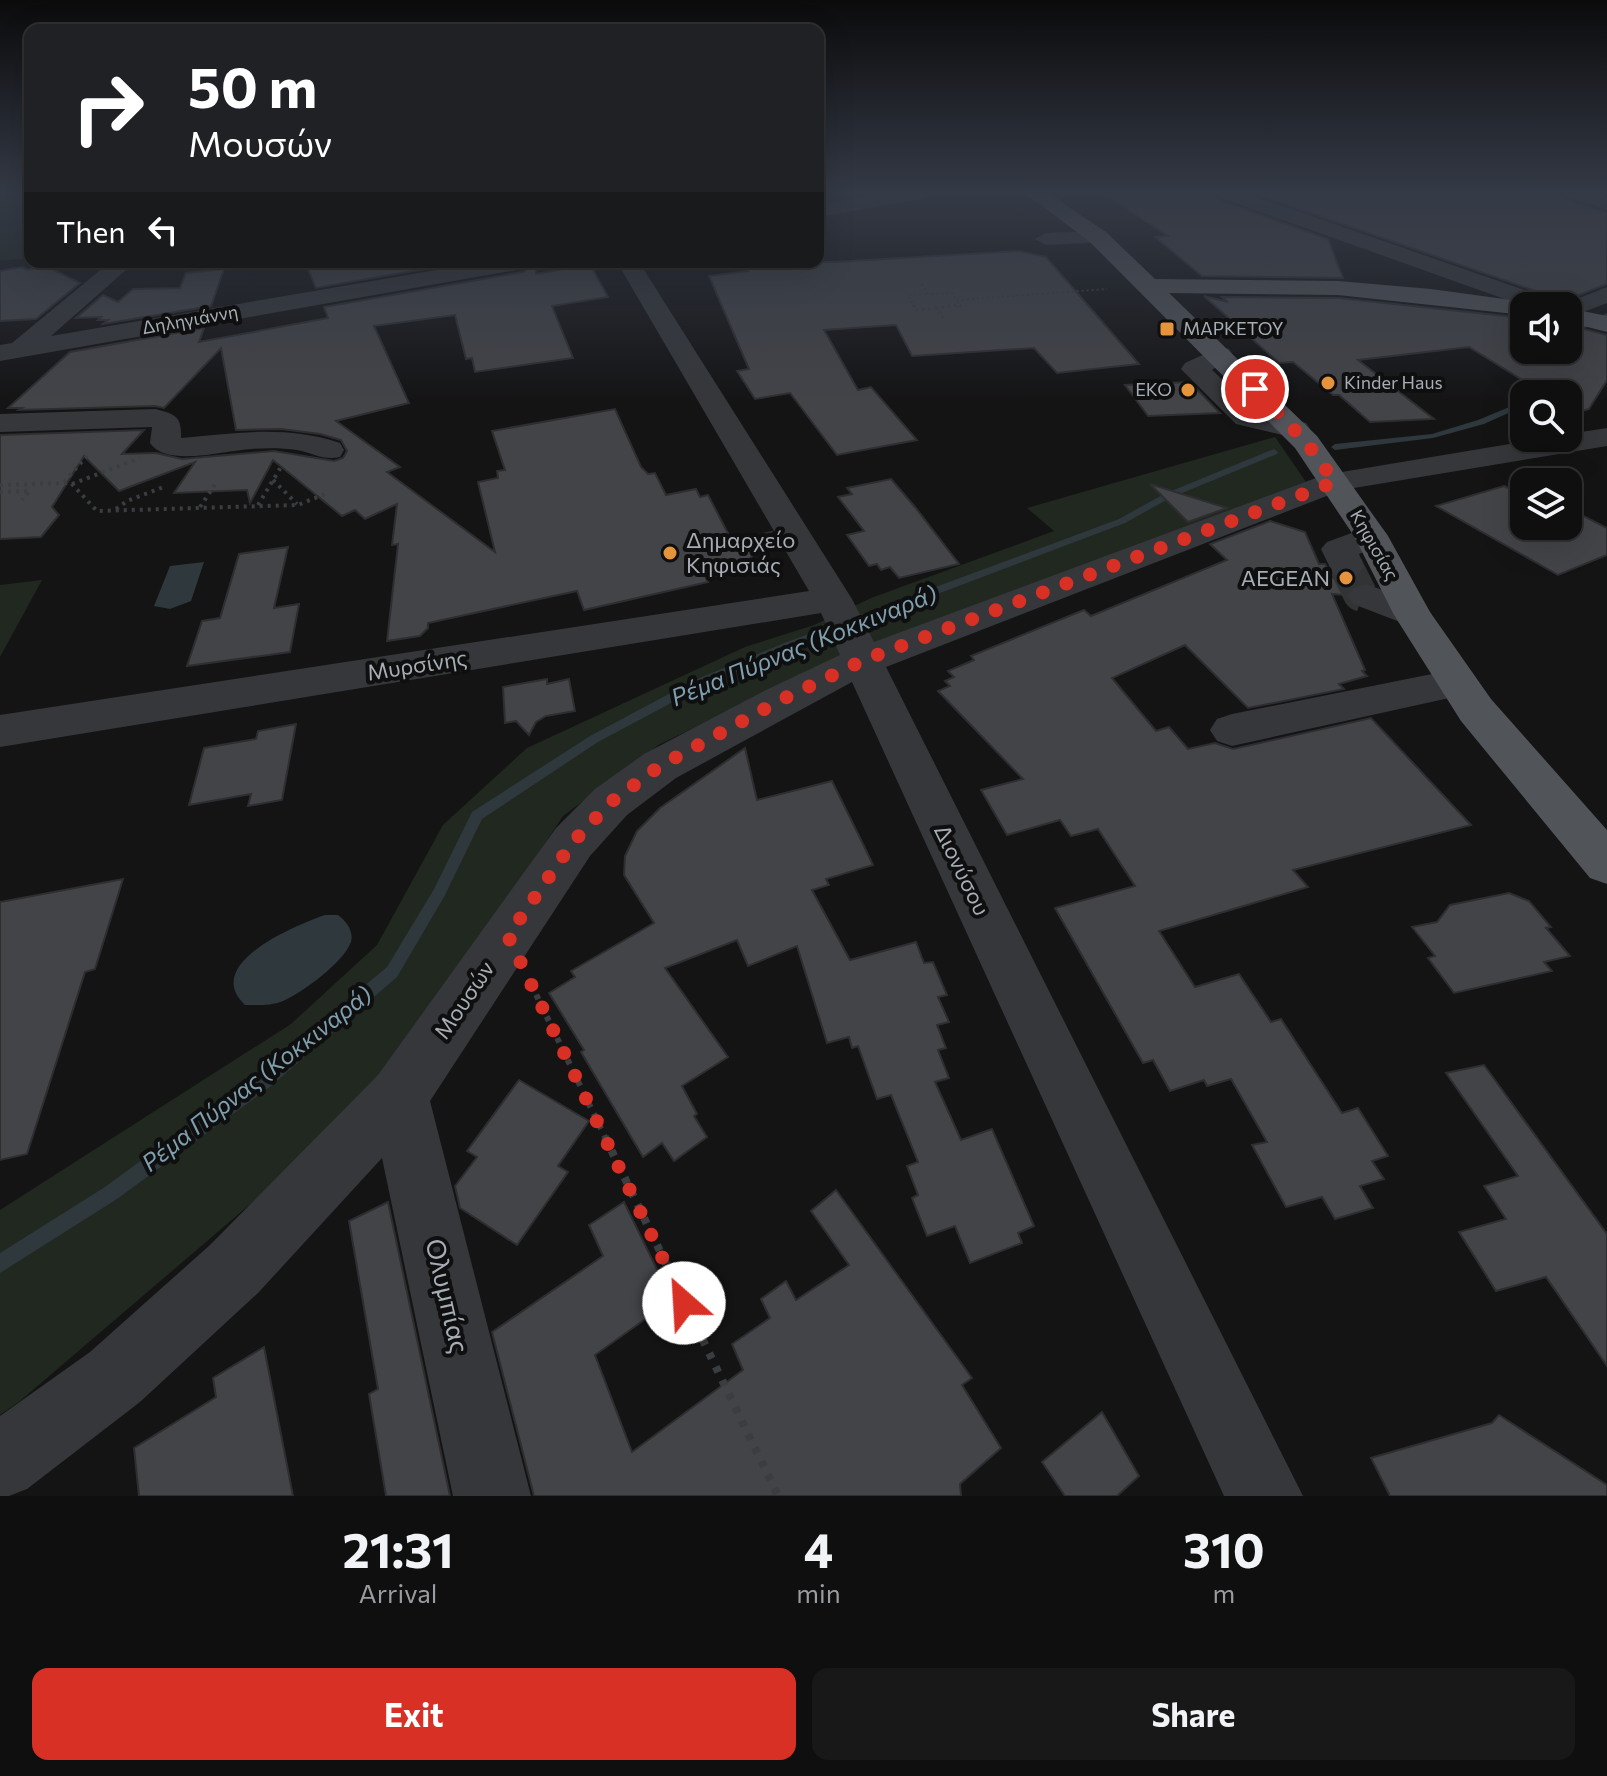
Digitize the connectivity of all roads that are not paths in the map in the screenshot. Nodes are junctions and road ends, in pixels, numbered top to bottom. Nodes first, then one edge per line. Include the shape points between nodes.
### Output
1 (1126, 263) edge
2 (1429, 263) edge
3 (116, 268) edge
4 (487, 268) edge
5 (632, 268) edge
6 (1465, 275) junction
7 (1151, 286) junction
8 (1510, 292) edge
9 (1607, 294) edge
10 (1471, 301) junction
11 (1510, 306) edge
12 (1582, 306) edge
13 (1582, 317) edge
14 (1607, 324) edge
15 (10, 351) edge
16 (1220, 355) joint
17 (0, 367) edge
18 (0, 423) edge
19 (1607, 437) edge
20 (329, 450) dead end
21 (1315, 454) junction
22 (1371, 536) junction
23 (1413, 615) junction
24 (850, 631) junction
25 (1457, 683) junction
26 (1232, 730) dead end
27 (1, 733) edge
28 (1607, 864) edge
29 (399, 1096) junction
30 (0, 1462) edge
31 (492, 1496) edge
32 (1264, 1496) edge

1 - 7 main road
2 - 6 street
3 - 15 street
4 - 15 street, Δηληγιάννη
5 - 24 street, Διονύσου
6 - 8 street
6 - 10 main road
7 - 10 main road via 1273,283
7 - 16 main road
9 - 12 street
10 - 11 main road
13 - 14 main road
15 - 17 street
16 - 21 street via 1195,369 1246,418
18 - 20 street via 155,418 167,422 165,443 171,447 298,439
19 - 21 street
21 - 22 main road, Κηφισίας
21 - 24 street, Μουσών
22 - 23 main road, Κηφισίας
22 - 23 street via 1339,549 1356,581
23 - 25 main road, Κηφισίας
24 - 27 street, Μυρσίνης
24 - 29 street, Μουσών via 781,700 660,766 611,802 573,842
24 - 32 street, Διονύσου
25 - 26 street
25 - 28 main road, Κηφισίας
29 - 30 street, Μουσών via 234,1269 115,1377
29 - 31 street, Ολυμπίας

